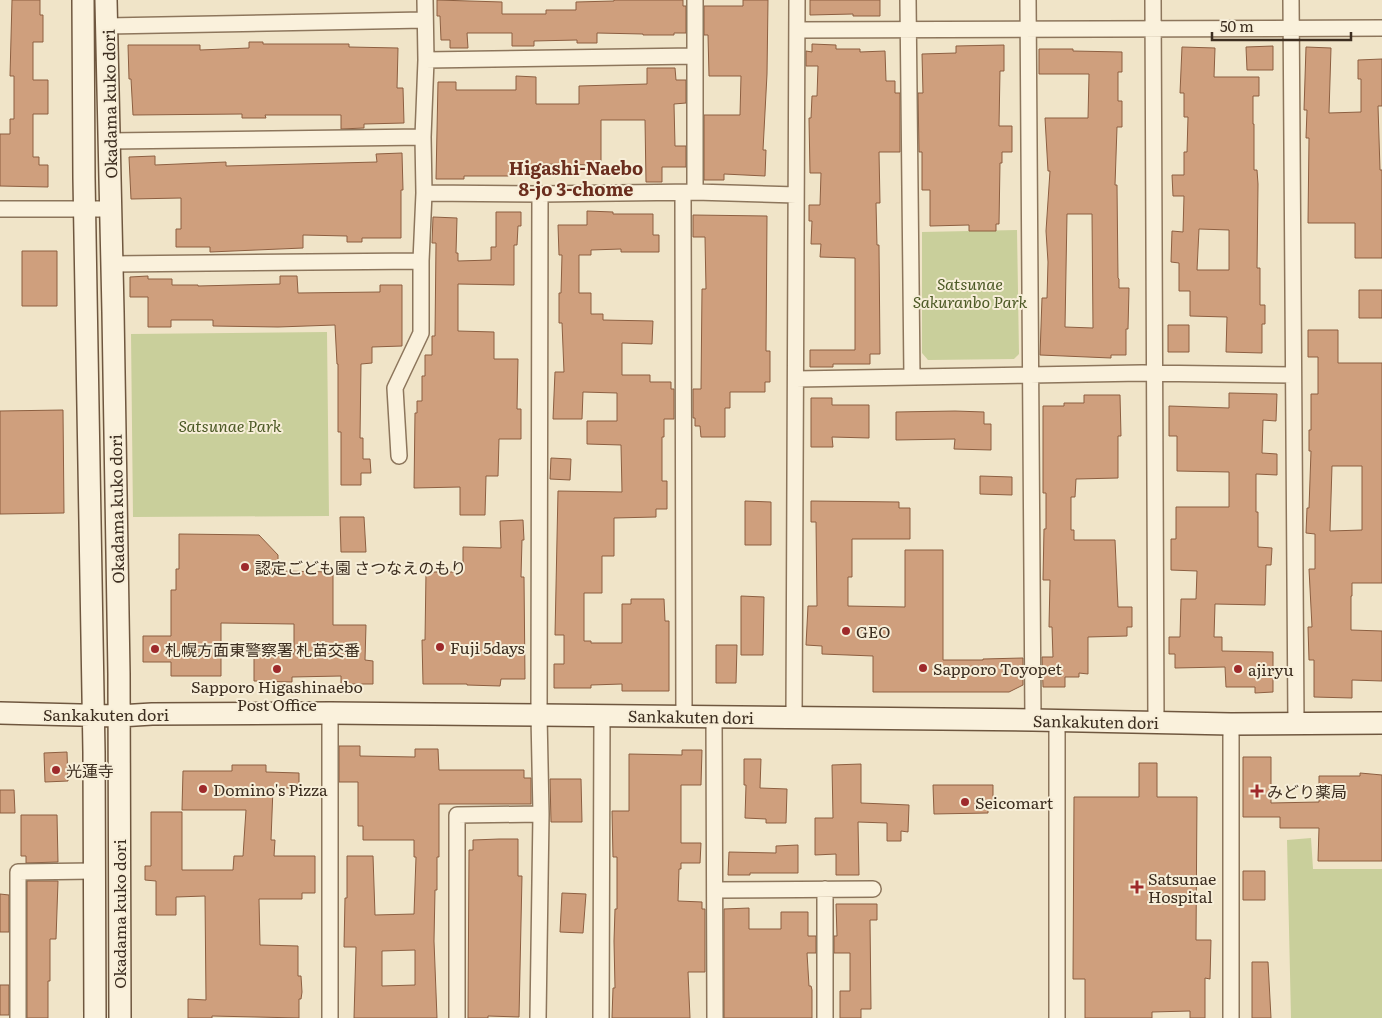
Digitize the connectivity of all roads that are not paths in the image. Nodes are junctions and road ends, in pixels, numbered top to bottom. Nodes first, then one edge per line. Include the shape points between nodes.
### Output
1 (83, 0) edge
2 (106, 0) edge
3 (424, 0) edge
4 (694, 0) edge
5 (797, 0) edge
6 (908, 0) edge
7 (1028, 0) edge
8 (1153, 0) edge
9 (1291, 0) edge
10 (424, 20) junction
11 (107, 26) junction
12 (1153, 28) junction
13 (1382, 28) edge
14 (1028, 29) junction
15 (1291, 29) junction
16 (797, 30) junction
17 (908, 30) junction
18 (695, 56) junction
19 (426, 60) junction
20 (423, 137) junction
21 (109, 141) junction
22 (424, 193) junction
23 (689, 193) junction
24 (540, 194) junction
25 (796, 195) junction
26 (0, 209) edge
27 (86, 209) junction
28 (111, 209) junction
29 (420, 261) junction
30 (112, 264) junction
31 (1154, 373) junction
32 (1030, 375) junction
33 (1293, 375) junction
34 (912, 377) junction
35 (796, 379) junction
36 (399, 456) dead end
37 (0, 713) edge
38 (330, 713) junction
39 (93, 715) junction
40 (538, 715) junction
41 (602, 715) junction
42 (119, 716) junction
43 (714, 716) junction
44 (684, 717) junction
45 (794, 718) junction
46 (1032, 720) junction
47 (1057, 720) junction
48 (1156, 722) junction
49 (1296, 723) junction
50 (1382, 723) edge
51 (1231, 724) junction
52 (541, 814) junction
53 (94, 871) junction
54 (873, 889) dead end
55 (715, 890) junction
56 (825, 890) junction
57 (18, 1018) edge
58 (95, 1018) edge
59 (120, 1018) edge
60 (330, 1018) edge
61 (457, 1018) edge
62 (538, 1018) edge
63 (601, 1018) edge
64 (715, 1018) edge
65 (824, 1018) edge
66 (1057, 1018) edge
67 (1231, 1018) edge

1 - 27 main road, Okadama kuko dori
2 - 11 main road, Okadama kuko dori
3 - 10 street
4 - 18 street
5 - 16 street
6 - 17 street
7 - 14 street
8 - 12 street
9 - 15 street
10 - 11 street
10 - 19 street
11 - 21 main road, Okadama kuko dori
12 - 14 street
12 - 15 street
12 - 31 street
13 - 15 street
14 - 17 street
14 - 32 street
15 - 33 street
16 - 17 street
16 - 25 street
17 - 34 street
18 - 19 street
18 - 23 street
19 - 20 street
20 - 21 street
20 - 22 street
21 - 28 main road, Okadama kuko dori
22 - 24 street
22 - 29 street
23 - 24 street
23 - 25 street
23 - 44 street
24 - 40 street
25 - 35 street
26 - 27 street
27 - 28 street
27 - 39 main road, Okadama kuko dori
28 - 30 main road, Okadama kuko dori
29 - 30 street
29 - 36 street via 421,333 396,388
30 - 42 main road, Okadama kuko dori
31 - 32 street
31 - 33 street
31 - 48 street
32 - 34 street
32 - 46 street
33 - 49 street
34 - 35 street
35 - 45 street
37 - 39 main road, Sankakuten dori
38 - 40 main road, Sankakuten dori
38 - 42 main road, Sankakuten dori
38 - 60 street
39 - 42 main road, Sankakuten dori
39 - 53 main road, Okadama kuko dori
40 - 41 main road, Sankakuten dori
40 - 52 street
41 - 44 main road, Sankakuten dori
41 - 63 street
42 - 59 main road, Okadama kuko dori
43 - 44 main road, Sankakuten dori
43 - 45 main road, Sankakuten dori
43 - 55 street
45 - 46 main road, Sankakuten dori
46 - 47 main road, Sankakuten dori
47 - 48 main road, Sankakuten dori
47 - 66 street
48 - 51 main road, Sankakuten dori
49 - 50 main road, Sankakuten dori
49 - 51 main road, Sankakuten dori
51 - 67 street
52 - 61 street via 457,815
52 - 62 street
53 - 57 street via 18,872
53 - 58 main road, Okadama kuko dori
54 - 56 street
55 - 56 street
55 - 64 street
56 - 65 street

